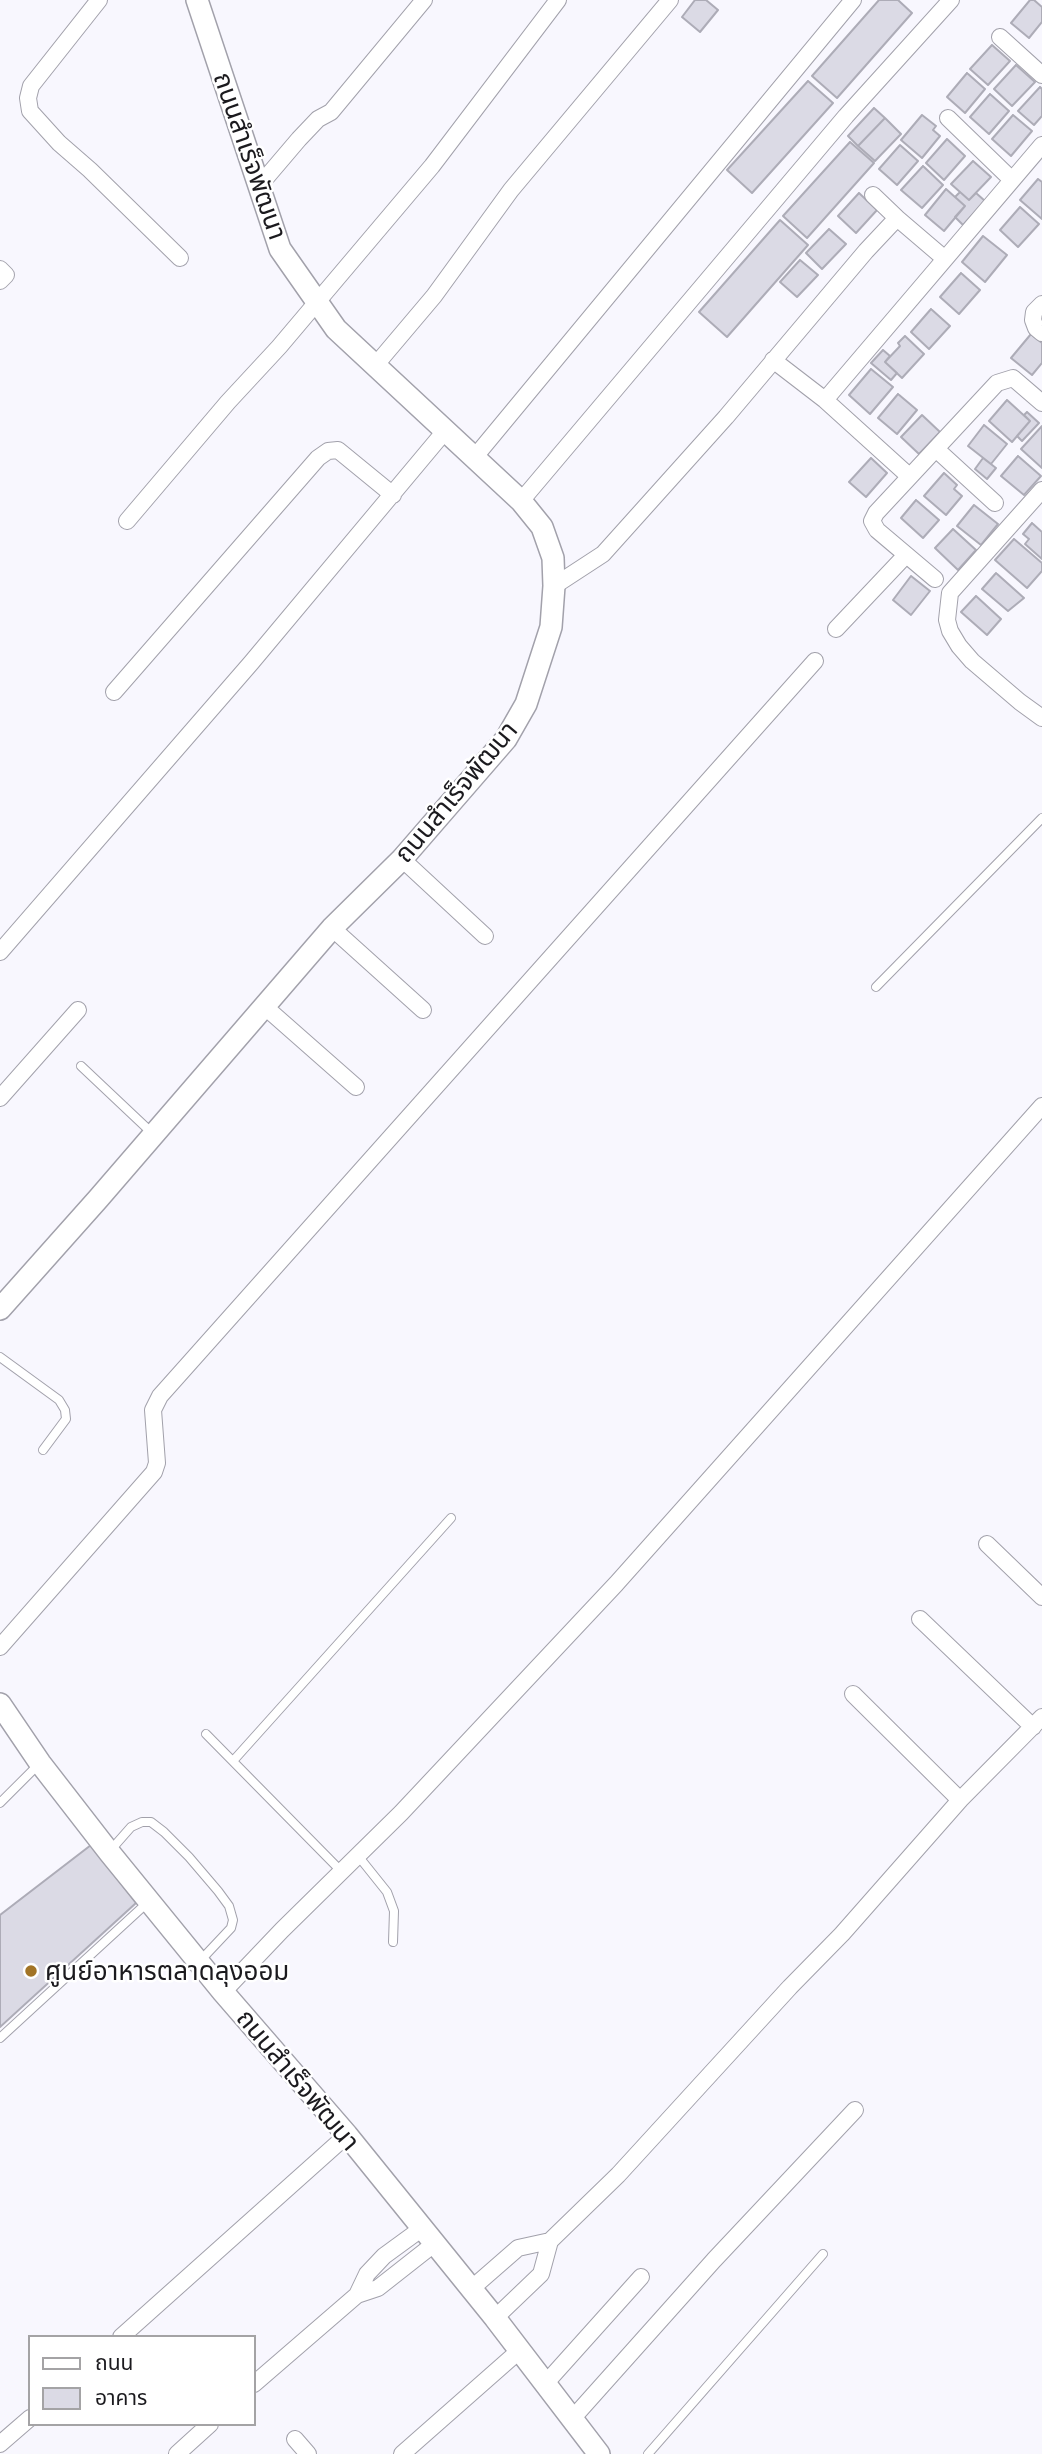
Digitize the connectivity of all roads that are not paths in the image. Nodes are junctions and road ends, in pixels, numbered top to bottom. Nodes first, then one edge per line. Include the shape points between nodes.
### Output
1 (99, 0) edge
2 (424, 0) edge
3 (558, 0) edge
4 (670, 0) edge
5 (853, 0) edge
6 (951, 0) edge
7 (203, 4) edge
8 (1000, 37) dead end
9 (1042, 75) edge
10 (947, 118) dead end
11 (1042, 145) edge
12 (1012, 180) junction
13 (259, 186) junction
14 (873, 195) dead end
15 (897, 218) junction
16 (180, 258) dead end
17 (945, 259) junction
18 (0, 269) edge
19 (0, 281) edge
20 (317, 302) junction
21 (1042, 304) edge
22 (1042, 334) edge
23 (774, 360) junction
24 (374, 367) junction
25 (825, 400) junction
26 (1042, 402) edge
27 (445, 431) junction
28 (936, 449) junction
29 (474, 457) junction
30 (909, 476) junction
31 (1042, 490) edge
32 (393, 495) junction
33 (521, 501) junction
34 (995, 503) dead end
35 (127, 521) dead end
36 (906, 555) junction
37 (935, 579) dead end
38 (554, 586) junction
39 (836, 629) dead end
40 (815, 661) dead end
41 (114, 692) dead end
42 (1042, 718) edge
43 (1042, 818) edge
44 (402, 859) junction
45 (332, 928) junction
46 (485, 936) dead end
47 (0, 953) edge
48 (876, 987) dead end
49 (264, 1006) junction
50 (78, 1010) dead end
51 (423, 1010) dead end
52 (81, 1066) dead end
53 (356, 1087) dead end
54 (0, 1098) edge
55 (1042, 1106) edge
56 (154, 1135) junction
57 (0, 1309) edge
58 (0, 1357) edge
59 (43, 1450) dead end
60 (452, 1518) dead end
61 (987, 1544) dead end
62 (1042, 1597) edge
63 (920, 1619) dead end
64 (0, 1647) edge
65 (853, 1694) dead end
66 (0, 1704) edge
67 (1037, 1722) edge
68 (206, 1734) dead end
69 (233, 1761) junction
70 (40, 1763) junction
71 (960, 1800) junction
72 (0, 1803) edge
73 (109, 1852) junction
74 (359, 1857) junction
75 (342, 1872) junction
76 (149, 1901) junction
77 (393, 1942) dead end
78 (199, 1962) junction
79 (223, 1992) junction
80 (0, 2038) edge
81 (855, 2110) dead end
82 (347, 2135) junction
83 (428, 2236) junction
84 (550, 2241) junction
85 (823, 2253) dead end
86 (641, 2277) dead end
87 (471, 2289) junction
88 (495, 2318) junction
89 (123, 2335) edge
90 (520, 2350) junction
91 (256, 2382) edge
92 (545, 2384) junction
93 (572, 2419) junction
94 (28, 2420) edge
95 (207, 2426) edge
96 (295, 2439) dead end
97 (0, 2444) edge
98 (177, 2454) edge
99 (307, 2454) edge
100 (402, 2454) edge
101 (598, 2454) edge
102 (648, 2454) edge

1 - 16 street via 31,86 30,111
2 - 13 street via 331,112 299,138
3 - 20 street via 432,166
4 - 24 street via 511,190 434,296
5 - 29 street
6 - 33 street via 846,116
7 - 13 street, ถนนสำเร็จพัฒนา
8 - 9 street
10 - 12 street
11 - 12 street
12 - 17 street
13 - 20 street, ถนนสำเร็จพัฒนา via 280,249
14 - 15 street
15 - 17 street
15 - 23 street
17 - 25 street
18 - 19 street via 6,275
20 - 24 street, ถนนสำเร็จพัฒนา via 336,329
20 - 35 street
21 - 22 street via 1033,320
23 - 25 street
23 - 38 street via 603,554
24 - 27 street, ถนนสำเร็จพัฒนา
25 - 30 street
26 - 28 street via 1013,378 1006,378
27 - 29 street, ถนนสำเร็จพัฒนา
27 - 32 street
28 - 30 street
28 - 34 street
29 - 33 street, ถนนสำเร็จพัฒนา
30 - 36 street via 872,521
31 - 42 street via 950,593 947,620 972,661
32 - 41 street via 338,450 318,458
32 - 47 street
33 - 38 street, ถนนสำเร็จพัฒนา via 542,527 553,558
36 - 37 street
36 - 39 street
38 - 44 street, ถนนสำเร็จพัฒนา via 551,627 526,704 506,739
40 - 64 street via 160,1396 153,1410 158,1463 154,1472
43 - 48 lane
44 - 45 street, ถนนสำเร็จพัฒนา
44 - 46 street
45 - 49 street, ถนนสำเร็จพัฒนา
45 - 51 street
49 - 53 street
49 - 56 street, ถนนสำเร็จพัฒนา
50 - 54 street
52 - 56 lane
55 - 74 street via 616,1584
56 - 57 street, ถนนสำเร็จพัฒนา
58 - 59 lane via 59,1400 65,1410 66,1419
60 - 69 lane
61 - 62 street
63 - 67 street
65 - 71 street
66 - 70 street, ถนนสำเร็จพัฒนา
67 - 71 street
68 - 69 lane
69 - 75 lane
70 - 72 lane
70 - 73 street, ถนนสำเร็จพัฒนา
71 - 84 street via 618,2175
73 - 76 street, ถนนสำเร็จพัฒนา
73 - 78 lane via 131,1828 151,1822 218,1891 229,1906 231,1928
74 - 75 street
74 - 77 lane via 387,1892 394,1911
75 - 79 street
76 - 78 street, ถนนสำเร็จพัฒนา
76 - 80 lane
78 - 79 street, ถนนสำเร็จพัฒนา
79 - 82 street, ถนนสำเร็จพัฒนา
81 - 93 street
82 - 83 street, ถนนสำเร็จพัฒนา
82 - 89 street
83 - 87 street, ถนนสำเร็จพัฒนา
83 - 91 street via 384,2256 367,2274 357,2295
84 - 87 street via 518,2248
84 - 88 street via 541,2274
85 - 102 lane
86 - 92 street
87 - 88 street, ถนนสำเร็จพัฒนา
88 - 90 street, ถนนสำเร็จพัฒนา
90 - 92 street, ถนนสำเร็จพัฒนา
90 - 100 street
92 - 93 street, ถนนสำเร็จพัฒนา
93 - 101 street, ถนนสำเร็จพัฒนา
94 - 97 street
95 - 98 street
96 - 99 street

